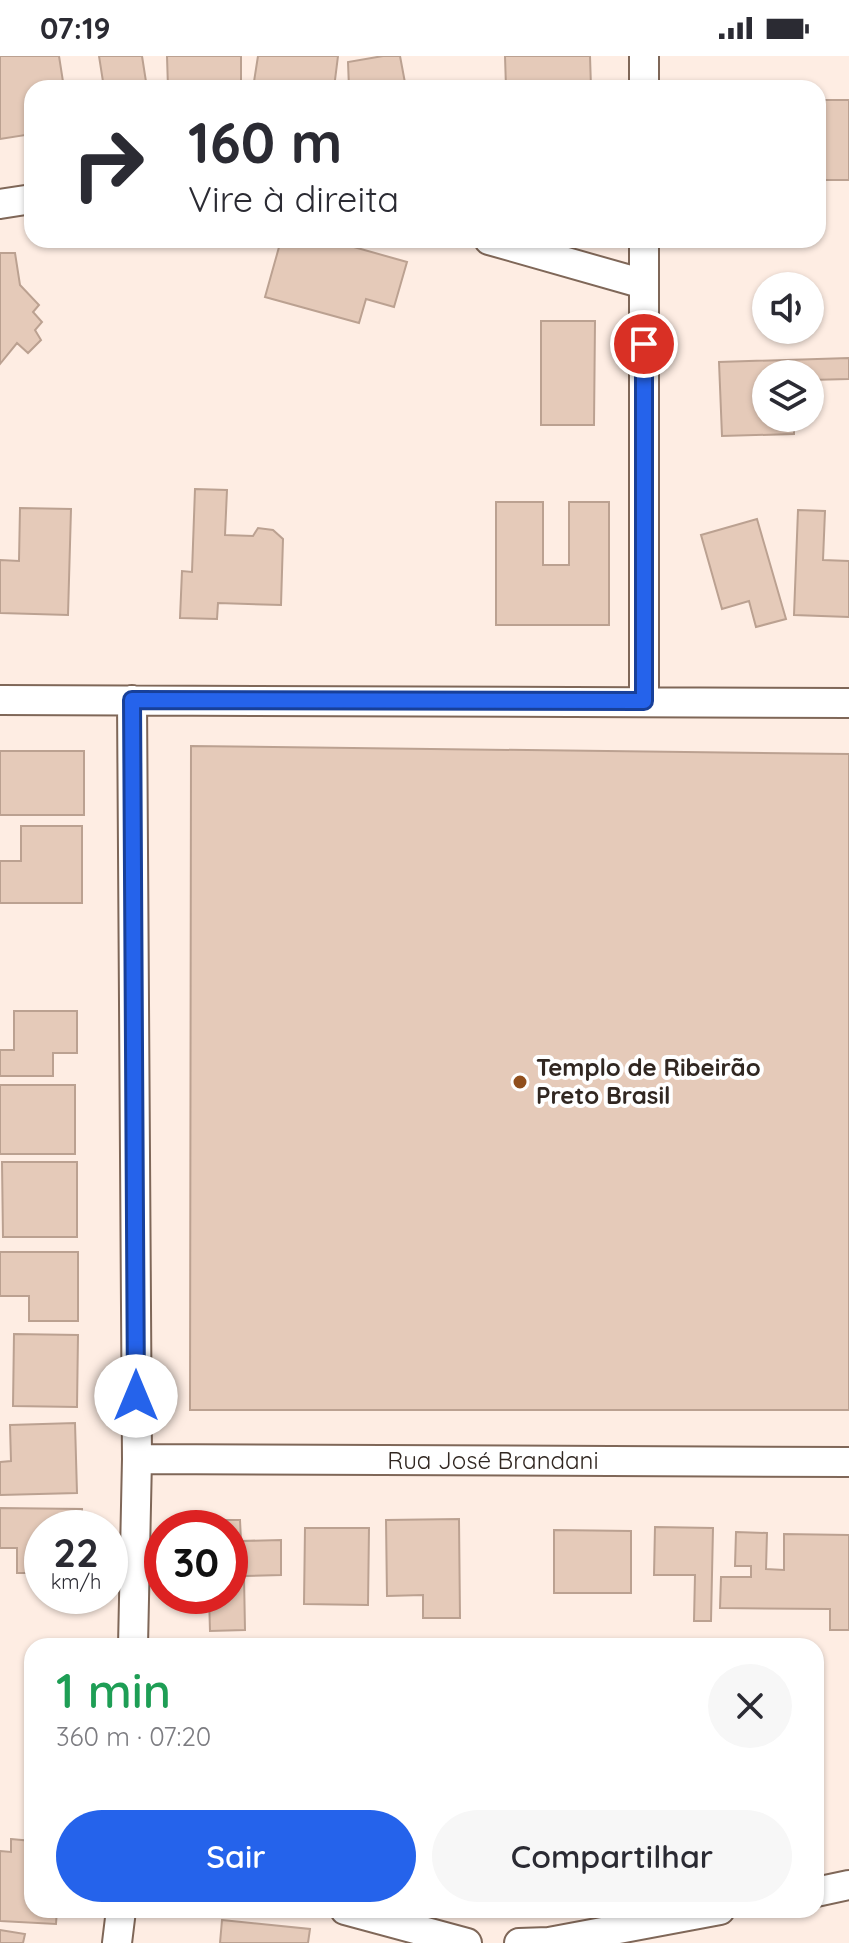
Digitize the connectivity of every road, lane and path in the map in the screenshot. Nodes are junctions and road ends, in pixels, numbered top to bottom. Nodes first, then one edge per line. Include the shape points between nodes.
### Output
1 (644, 56) edge
2 (644, 80) edge
3 (24, 200) edge
4 (0, 204) edge
5 (517, 248) edge
6 (644, 248) edge
7 (644, 284) junction
8 (0, 700) edge
9 (132, 700) junction
10 (644, 701) junction
11 (849, 703) edge
12 (137, 1459) junction
13 (849, 1462) edge
14 (133, 1638) edge
15 (849, 1885) edge
16 (824, 1890) edge
17 (120, 1918) edge
18 (375, 1918) edge
19 (677, 1918) edge
20 (117, 1943) edge
21 (467, 1943) edge
22 (519, 1943) edge

1 - 2 street
3 - 4 street
5 - 7 street
6 - 7 street
7 - 10 street
8 - 9 street
9 - 10 street
9 - 12 street
10 - 11 street
12 - 13 street, Rua José Brandani
12 - 14 street
15 - 16 street
17 - 20 street
18 - 21 street
19 - 22 street

